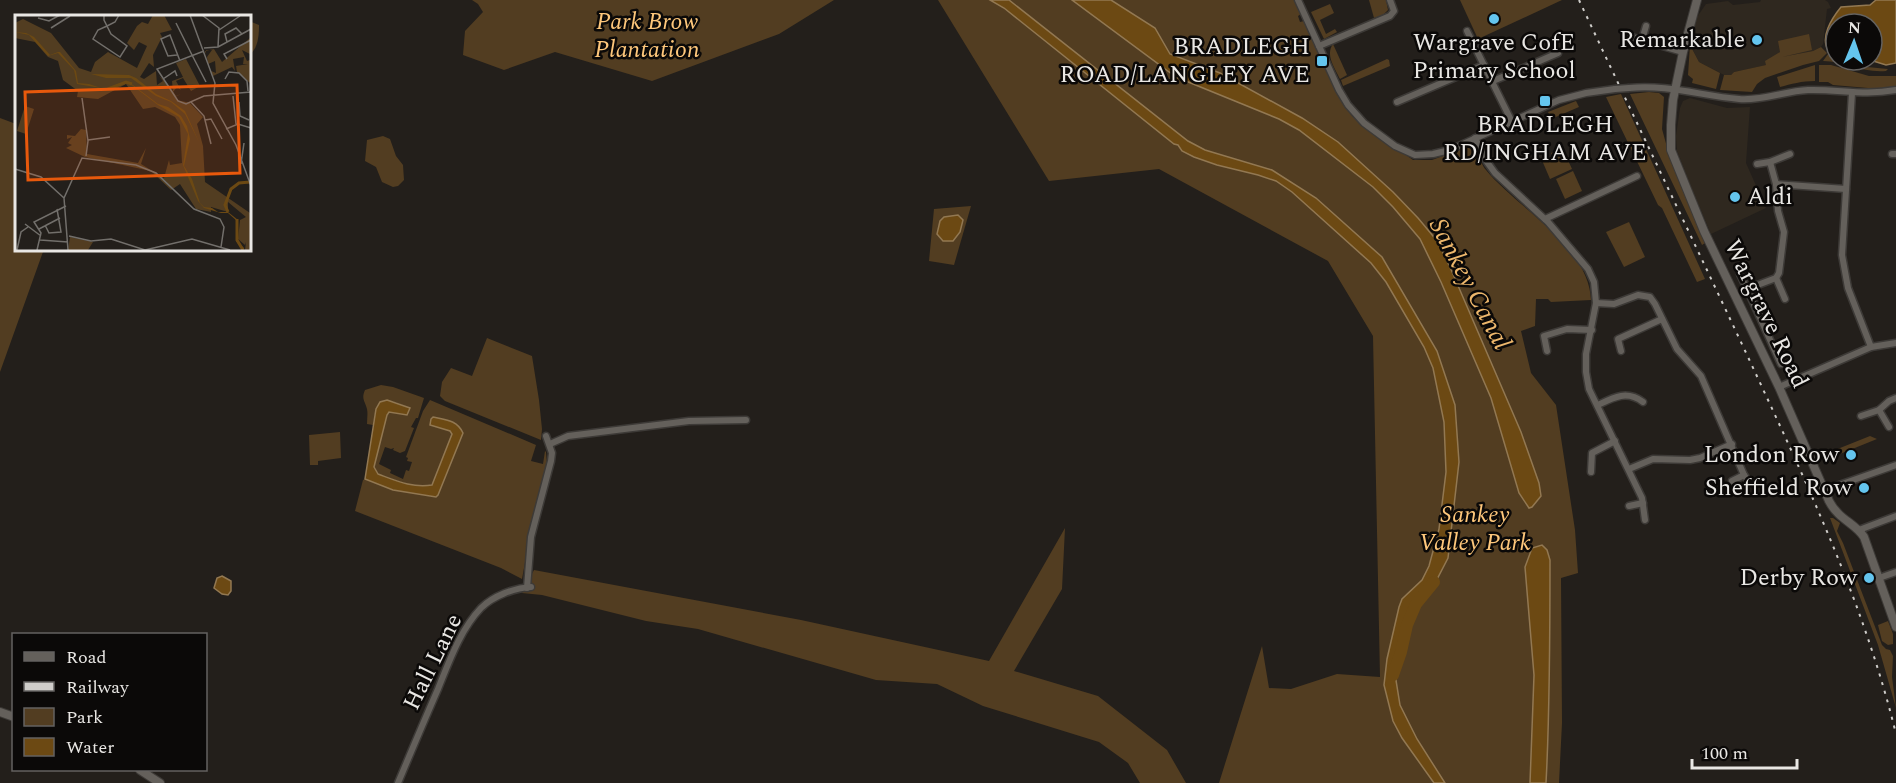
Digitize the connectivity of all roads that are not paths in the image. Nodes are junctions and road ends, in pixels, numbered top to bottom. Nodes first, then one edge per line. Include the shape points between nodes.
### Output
1 (1298, 0) edge
2 (1390, 0) edge
3 (1697, 0) edge
4 (1646, 26) dead end
5 (1467, 31) dead end
6 (1628, 36) dead end
7 (1642, 40) junction
8 (1319, 46) junction
9 (1683, 52) junction
10 (1558, 53) dead end
11 (1484, 65) junction
12 (1493, 81) junction
13 (1675, 88) junction
14 (1896, 90) edge
15 (1852, 93) junction
16 (1397, 102) dead end
17 (1512, 122) junction
18 (1475, 138) junction
19 (1790, 154) dead end
20 (1770, 162) junction
21 (1757, 164) dead end
22 (1637, 176) dead end
23 (1776, 184) junction
24 (1846, 189) junction
25 (1545, 219) junction
26 (1740, 274) dead end
27 (1776, 278) junction
28 (1747, 290) junction
29 (1785, 299) dead end
30 (1596, 303) junction
31 (1662, 319) junction
32 (1592, 330) junction
33 (1896, 343) edge
34 (1871, 346) junction
35 (1547, 351) dead end
36 (1621, 351) dead end
37 (1781, 364) dead end
38 (1779, 387) junction
39 (1896, 398) edge
40 (1643, 402) dead end
41 (1598, 405) junction
42 (1879, 410) junction
43 (1862, 416) dead end
44 (746, 420) dead end
45 (1889, 427) dead end
46 (546, 436) dead end
47 (1615, 441) junction
48 (550, 444) junction
49 (1732, 444) junction
50 (1896, 465) edge
51 (1629, 469) junction
52 (1591, 472) dead end
53 (1744, 474) junction
54 (1732, 482) dead end
55 (1750, 483) dead end
56 (1825, 490) junction
57 (1643, 503) junction
58 (1629, 506) dead end
59 (1896, 516) edge
60 (1645, 520) dead end
61 (1859, 530) junction
62 (1896, 572) edge
63 (1879, 578) junction
64 (1895, 623) edge
65 (142, 771) edge
66 (160, 783) edge
67 (398, 783) edge

1 - 8 street
2 - 8 street via 1394,11 1390,16
3 - 9 street, Wargrave Road
4 - 7 street
5 - 11 street
6 - 7 street
7 - 9 street
8 - 18 street via 1348,105 1395,146 1415,155 1433,154
9 - 13 street, Wargrave Road
10 - 12 street
11 - 12 street
11 - 16 street
12 - 17 street
13 - 15 street via 1741,100 1806,90
13 - 17 street, bridge via 1615,89 1570,97
13 - 38 street, Wargrave Road via 1670,145 1674,159
14 - 15 street
15 - 24 street
17 - 18 street
18 - 25 street via 1495,173
19 - 20 street
20 - 21 street
20 - 23 street
22 - 25 street
23 - 24 street
23 - 27 street via 1784,232
24 - 34 street via 1841,245 1844,275
25 - 30 street via 1588,269
26 - 28 street
27 - 28 street
27 - 29 street
28 - 37 street
30 - 31 street via 1614,304 1643,295 1650,297
30 - 32 street
31 - 36 street via 1618,339
31 - 49 street via 1677,349 1701,376
32 - 35 street via 1567,329 1544,336
32 - 41 street via 1586,372
33 - 34 street
34 - 38 street
38 - 56 street, Wargrave Road
39 - 42 street
40 - 41 street via 1635,396 1619,396
41 - 47 street
42 - 43 street
42 - 45 street
44 - 48 street via 689,421 568,436
46 - 48 street
47 - 51 street
47 - 52 street via 1592,453
48 - 67 street, Hall Lane via 551,461 531,537 529,588 487,603 466,628
49 - 51 street via 1700,458 1653,459
49 - 53 street
50 - 56 street
51 - 57 street
53 - 54 street
53 - 55 street
56 - 61 street, Wargrave Road via 1833,510
57 - 58 street
57 - 60 street
59 - 61 street
61 - 63 street, Wargrave Road
62 - 63 street
63 - 64 street, Wargrave Road
65 - 66 street

